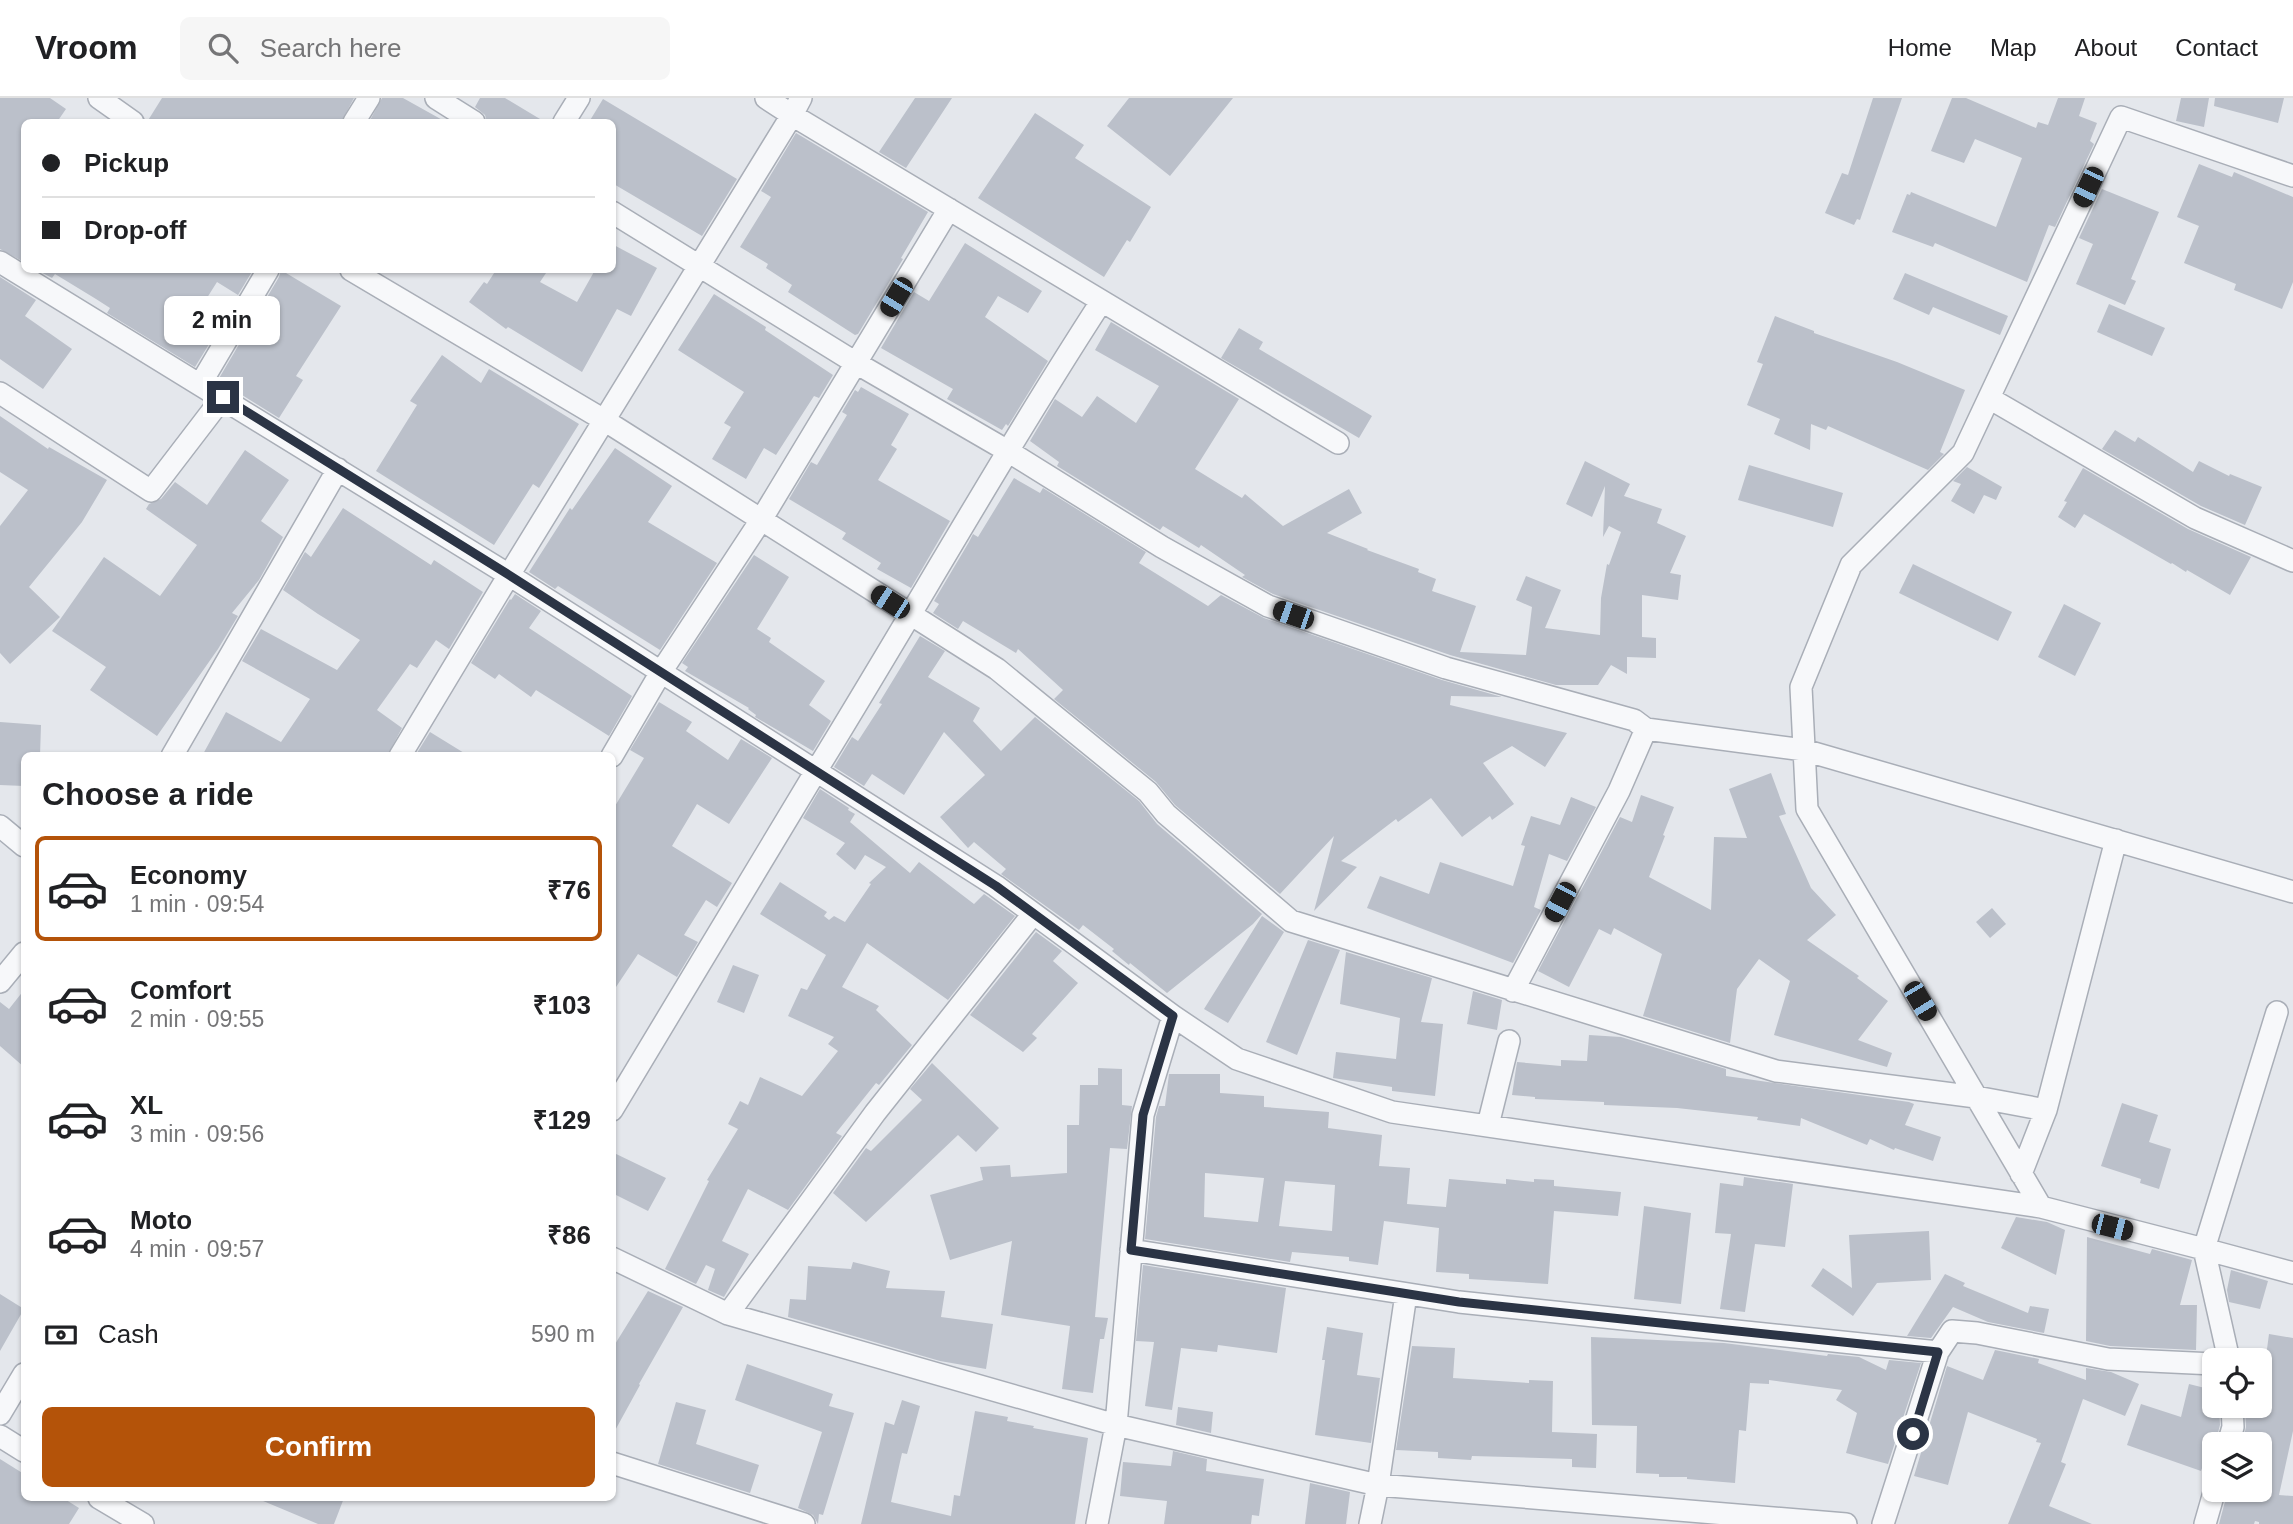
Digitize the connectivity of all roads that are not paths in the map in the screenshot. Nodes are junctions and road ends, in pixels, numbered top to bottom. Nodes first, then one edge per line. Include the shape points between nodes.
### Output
1 (99, 98) edge
2 (369, 98) edge
3 (436, 98) edge
4 (579, 98) edge
5 (766, 98) edge
6 (796, 106) edge
7 (2124, 107) edge
8 (129, 119) edge
9 (357, 119) edge
10 (469, 119) edge
11 (566, 119) edge
12 (2293, 176) edge
13 (949, 209) junction
14 (616, 215) edge
15 (0, 262) edge
16 (698, 267) junction
17 (266, 273) edge
18 (356, 273) edge
19 (1101, 302) junction
20 (856, 363) junction
21 (201, 383) junction
22 (0, 393) edge
23 (223, 397) junction
24 (1989, 398) junction
25 (604, 420) junction
26 (1338, 443) dead end
27 (1006, 450) junction
28 (338, 469) junction
29 (761, 520) junction
30 (2293, 561) edge
31 (509, 575) junction
32 (911, 616) junction
33 (661, 672) junction
34 (1646, 729) junction
35 (1804, 750) junction
36 (174, 752) edge
37 (402, 752) edge
38 (614, 752) edge
39 (816, 771) junction
40 (0, 826) edge
41 (2116, 841) junction
42 (21, 844) edge
43 (2293, 892) edge
44 (1032, 914) junction
45 (21, 957) edge
46 (0, 982) edge
47 (1513, 991) junction
48 (2277, 1012) dead end
49 (1173, 1016) junction
50 (1509, 1041) dead end
51 (1976, 1097) junction
52 (616, 1103) edge
53 (2046, 1110) junction
54 (1488, 1125) junction
55 (2021, 1174) junction
56 (2041, 1207) junction
57 (2204, 1249) junction
58 (1131, 1250) junction
59 (616, 1260) edge
60 (2293, 1273) edge
61 (1406, 1294) junction
62 (728, 1314) junction
63 (2225, 1348) edge
64 (1938, 1352) junction
65 (2202, 1363) edge
66 (21, 1379) edge
67 (0, 1414) edge
68 (1116, 1425) junction
69 (0, 1436) edge
70 (21, 1449) edge
71 (616, 1464) edge
72 (1378, 1485) junction
73 (104, 1501) edge
74 (2211, 1502) edge
75 (142, 1524) edge
76 (804, 1524) edge
77 (1097, 1524) edge
78 (1370, 1524) edge
79 (1846, 1524) edge
80 (1883, 1524) edge
81 (2205, 1524) edge

1 - 8 street
2 - 9 street
3 - 10 street
4 - 11 street
5 - 6 street
6 - 13 street
6 - 16 street
7 - 12 street
7 - 24 street
13 - 19 street
13 - 20 street
14 - 16 street
15 - 21 street
16 - 20 street
16 - 25 street
17 - 21 street
18 - 25 street
19 - 26 street
19 - 27 street
20 - 27 street
20 - 29 street
21 - 23 street
22 - 23 street via 151,491
23 - 28 street
24 - 30 street via 2195,518
24 - 35 street via 1964,453 1851,565 1801,687
25 - 29 street
25 - 31 street
27 - 32 street
27 - 34 street via 1162,547 1268,606 1446,668 1634,720
28 - 31 street
28 - 36 street
29 - 32 street
29 - 33 street
31 - 33 street
31 - 37 street
32 - 39 street
32 - 47 street via 998,669 1148,792 1166,814 1291,921
33 - 38 street
33 - 39 street
34 - 35 street
34 - 47 street via 1619,791
35 - 41 street
35 - 51 street via 1807,809
39 - 44 street
39 - 52 street
40 - 42 street
41 - 43 street
41 - 53 street
44 - 49 street
44 - 62 street via 875,1113
45 - 46 street
47 - 51 street via 1776,1071
48 - 57 street
49 - 54 street via 1237,1059 1392,1112
49 - 58 street via 1143,1115
50 - 54 street
51 - 53 street
51 - 55 street
53 - 55 street
54 - 56 street
55 - 56 street
56 - 57 street
57 - 60 street
57 - 63 street
58 - 61 street
58 - 68 street
59 - 62 street
61 - 64 street
61 - 72 street
62 - 68 street
64 - 65 street via 1952,1331 2108,1359
64 - 80 street
66 - 67 street
68 - 72 street
68 - 77 street
69 - 70 street
71 - 76 street
72 - 78 street
72 - 79 street
73 - 75 street
74 - 81 street

